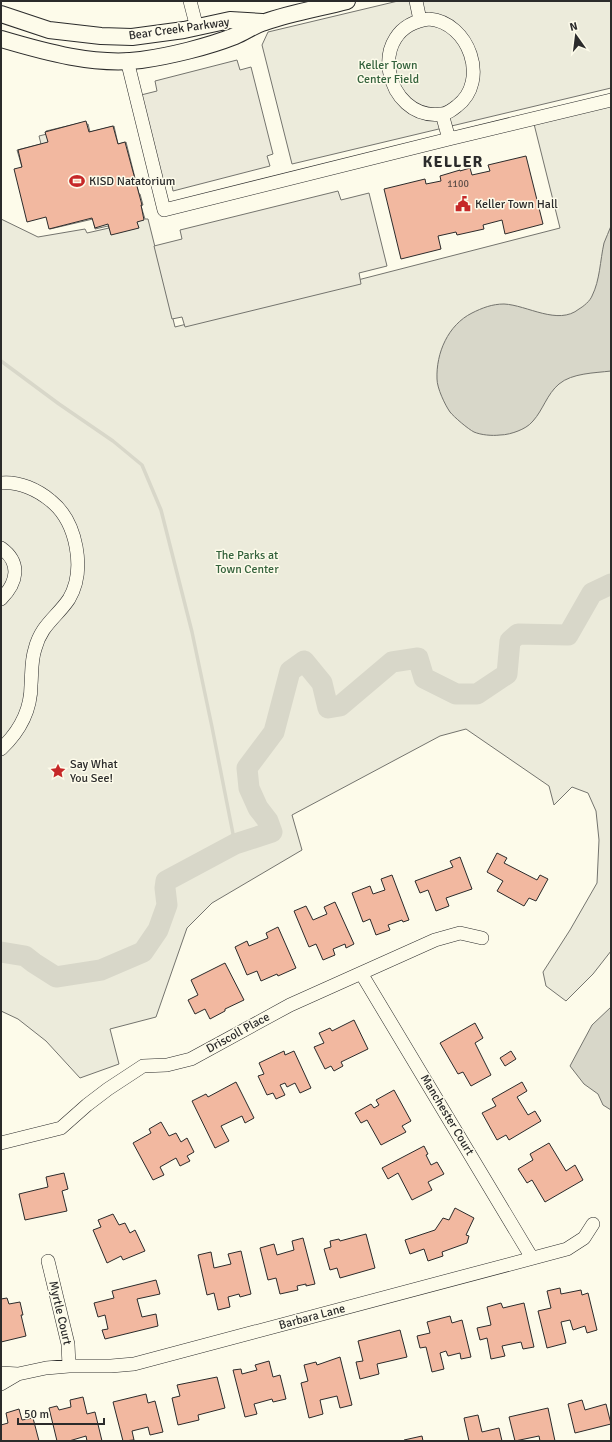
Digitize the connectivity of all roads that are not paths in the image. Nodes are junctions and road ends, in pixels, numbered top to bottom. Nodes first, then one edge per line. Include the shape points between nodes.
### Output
1 (190, 1) edge
2 (347, 1) edge
3 (416, 1) edge
4 (1, 14) edge
5 (420, 20) junction
6 (264, 22) junction
7 (197, 28) junction
8 (1, 39) edge
9 (127, 60) junction
10 (611, 100) edge
11 (442, 114) junction
12 (449, 139) junction
13 (1, 483) edge
14 (1, 548) edge
15 (1, 599) edge
16 (4, 743) edge
17 (482, 938) dead end
18 (361, 973) junction
19 (1, 1143) edge
20 (593, 1224) dead end
21 (532, 1258) junction
22 (48, 1261) dead end
23 (69, 1366) junction
24 (1, 1373) edge
25 (18, 1374) junction
26 (1, 1384) edge

1 - 7 street
2 - 6 main road, Bear Creek Parkway
3 - 5 street
4 - 7 main road, Bear Creek Parkway via 49,30 101,36 132,37
5 - 11 street via 404,28 396,36 389,56 390,76 398,95 413,109 423,113
5 - 11 street via 437,20 453,28 461,35 473,59 473,79 465,98 452,111
6 - 7 main road, Bear Creek Parkway via 230,20
6 - 9 main road, Bear Creek Parkway via 234,36 188,51
8 - 9 main road, Bear Creek Parkway via 69,57
9 - 12 street via 164,210
10 - 12 street
11 - 12 street
13 - 16 street via 29,487 56,504 68,522 77,558 76,577 71,594 46,626 35,648 28,711
14 - 15 street via 11,557 15,573 8,593
17 - 18 street, Driscoll Place via 460,933 435,940
18 - 19 street, Driscoll Place via 290,1005 191,1059 167,1065 143,1066 97,1097 61,1128
18 - 21 street, Manchester Court
20 - 21 street, Barbara Lane via 584,1238 567,1249
21 - 23 street, Barbara Lane via 134,1364
22 - 23 street, Myrtle Court via 68,1344
23 - 25 street, Barbara Lane
24 - 25 street, Barbara Lane
25 - 26 street, Barbara Lane

